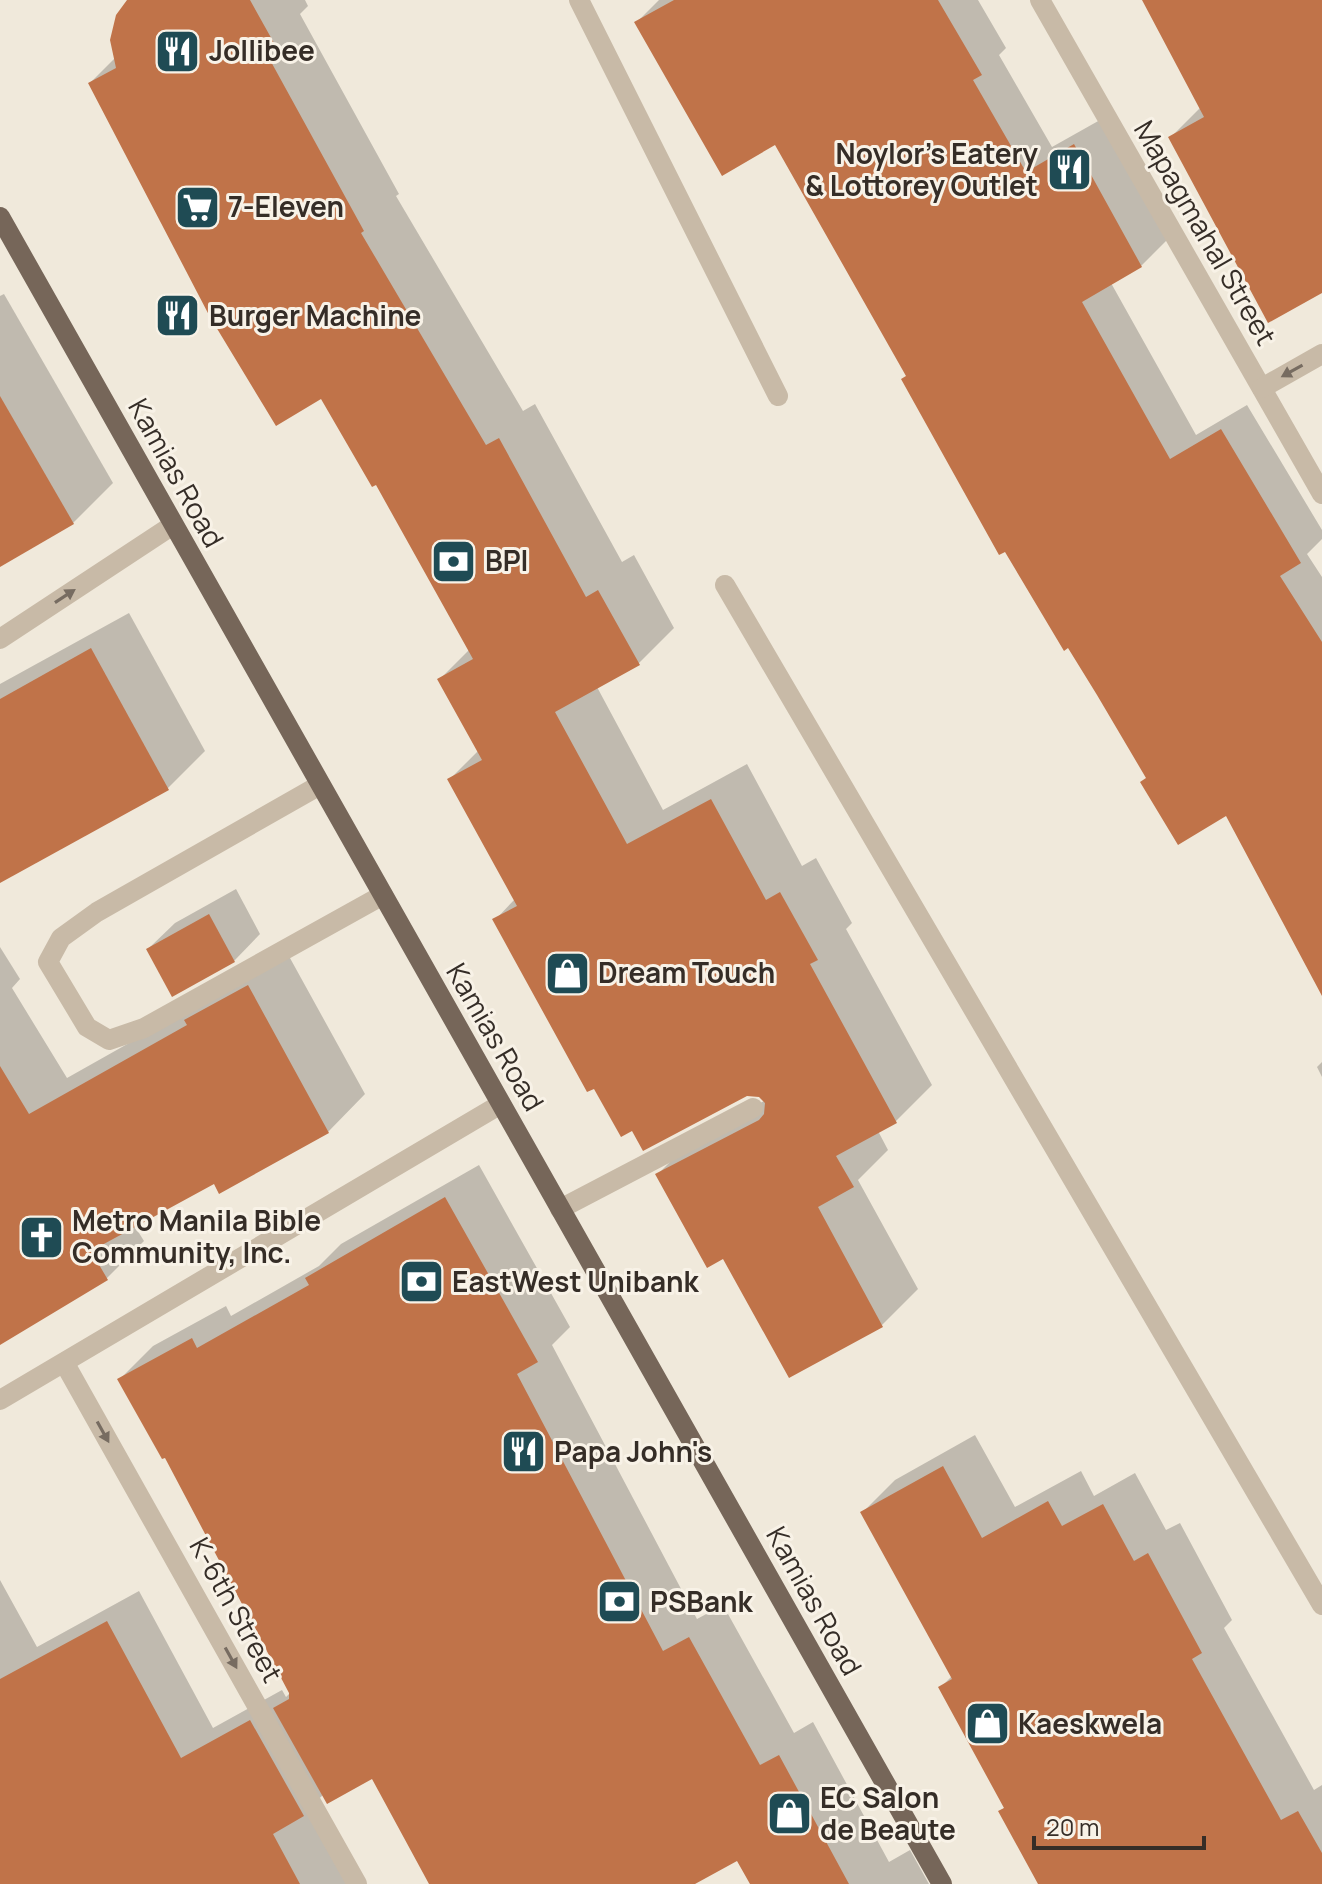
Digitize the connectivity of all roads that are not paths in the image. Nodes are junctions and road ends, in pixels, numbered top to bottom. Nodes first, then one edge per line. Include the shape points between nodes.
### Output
1 (579, 0) edge
2 (1040, 0) edge
3 (0, 217) edge
4 (1322, 354) edge
5 (1262, 388) junction
6 (778, 396) dead end
7 (1322, 494) edge
8 (173, 525) junction
9 (725, 585) dead end
10 (0, 639) edge
11 (320, 785) junction
12 (383, 895) junction
13 (501, 1104) junction
14 (753, 1108) dead end
15 (560, 1209) junction
16 (65, 1364) junction
17 (0, 1400) edge
18 (1322, 1605) edge
19 (357, 1884) edge
20 (942, 1884) edge

1 - 6 street
2 - 5 street, Mapagmahal Street
3 - 8 main road, Kamias Road
4 -> 5 street
5 - 7 street, Mapagmahal Street
10 -> 8 street
8 - 11 main road, Kamias Road
9 - 18 street
11 - 12 main road, Kamias Road
11 - 12 street via 97,912 61,938 48,962 87,1027 109,1040 144,1028
12 - 13 main road, Kamias Road
13 - 15 main road, Kamias Road
13 - 16 street
14 - 15 street
15 - 20 main road, Kamias Road
16 - 17 street
16 -> 19 street, K-6th Street

